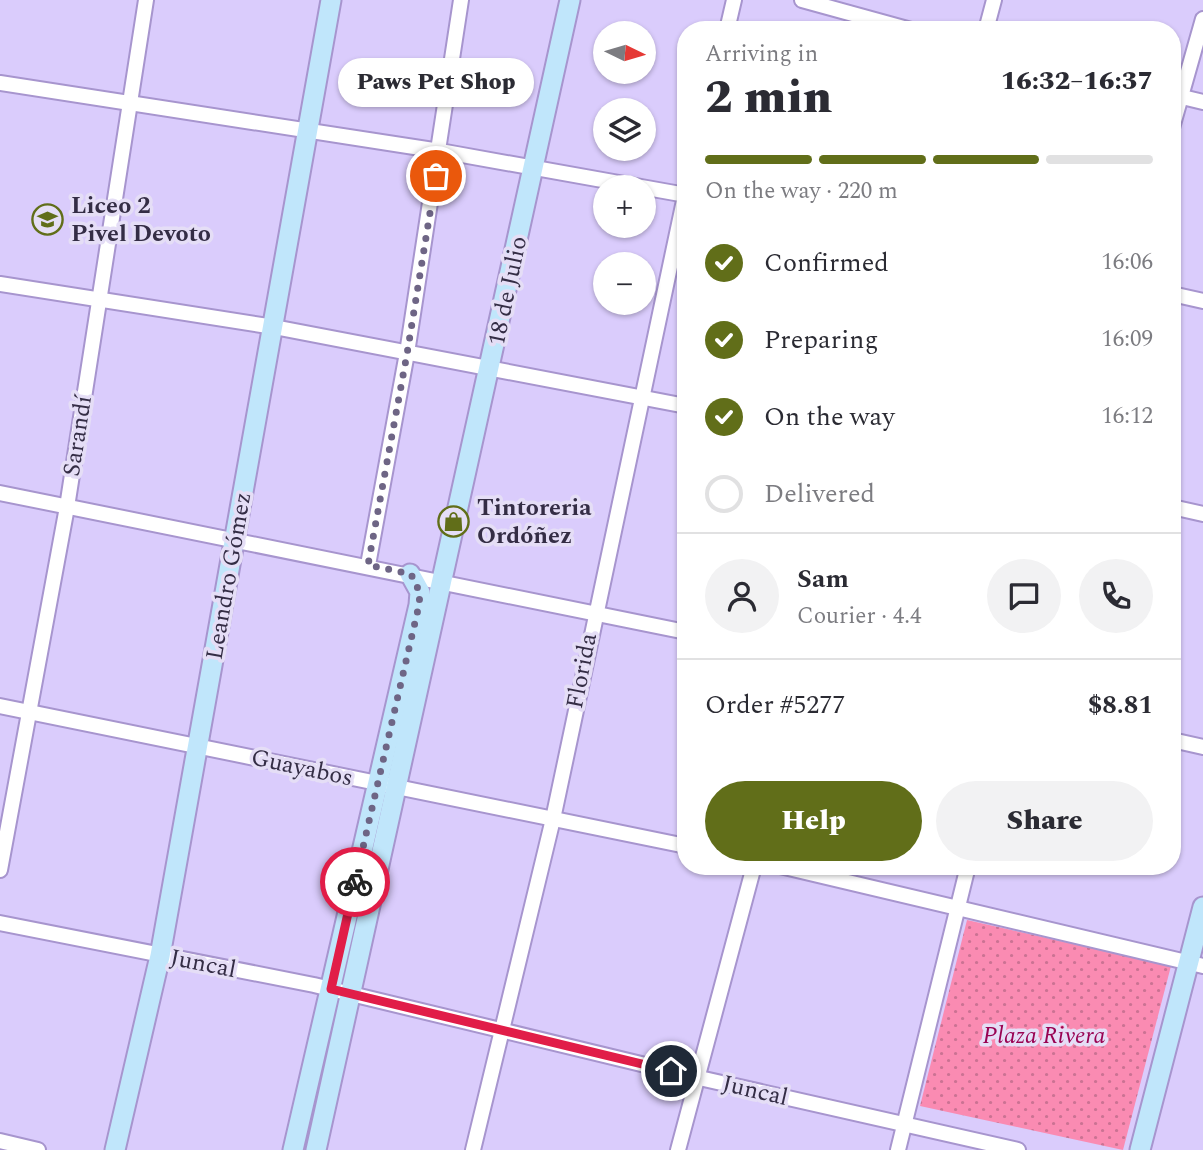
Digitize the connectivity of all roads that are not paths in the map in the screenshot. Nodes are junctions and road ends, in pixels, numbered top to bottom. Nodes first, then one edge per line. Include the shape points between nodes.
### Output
1 (146, 0) edge
2 (331, 0) edge
3 (461, 0) edge
4 (570, 0) edge
5 (734, 0) edge
6 (802, 0) edge
7 (994, 0) edge
8 (1203, 19) edge
9 (729, 21) edge
10 (878, 21) edge
11 (988, 21) edge
12 (0, 83) edge
13 (1181, 84) edge
14 (1181, 97) edge
15 (1203, 102) edge
16 (129, 106) junction
17 (307, 130) junction
18 (440, 151) junction
19 (534, 167) junction
20 (677, 191) edge
21 (677, 236) edge
22 (0, 284) edge
23 (1181, 296) edge
24 (99, 301) junction
25 (1203, 301) edge
26 (274, 327) junction
27 (407, 354) junction
28 (491, 368) junction
29 (643, 398) junction
30 (677, 405) edge
31 (0, 493) edge
32 (67, 507) junction
33 (1181, 509) edge
34 (1203, 514) edge
35 (234, 541) junction
36 (368, 565) junction
37 (411, 574) junction
38 (442, 582) junction
39 (594, 613) junction
40 (677, 630) edge
41 (0, 706) edge
42 (30, 712) junction
43 (1181, 742) edge
44 (198, 746) junction
45 (1203, 747) edge
46 (386, 785) junction
47 (553, 819) junction
48 (677, 844) edge
49 (0, 870) edge
50 (751, 875) edge
51 (819, 875) edge
52 (965, 875) edge
53 (956, 907) junction
54 (1203, 907) edge
55 (0, 923) edge
56 (160, 956) junction
57 (1196, 964) edge
58 (331, 989) junction
59 (351, 994) junction
60 (503, 1029) junction
61 (695, 1077) junction
62 (904, 1125) junction
63 (0, 1141) edge
64 (38, 1150) edge
65 (115, 1150) edge
66 (293, 1150) edge
67 (316, 1150) edge
68 (473, 1150) edge
69 (678, 1150) edge
70 (898, 1150) edge
71 (1018, 1150) edge
72 (1140, 1150) edge

1 - 16 street, Sarandí
2 - 17 street, Leandro Gómez
3 - 18 street
4 - 19 street, 18 de Julio
5 - 9 street
6 - 10 street
7 - 11 street
8 - 13 street
12 - 16 street
14 - 15 street
16 - 17 street
16 - 24 street, Sarandí
17 - 18 street
17 - 26 street, Leandro Gómez
18 - 19 street
18 - 27 street
19 - 20 street
19 - 28 street, 18 de Julio
21 - 29 street, Florida
22 - 24 street
23 - 25 street
24 - 26 street
24 - 32 street, Sarandí
26 - 27 street
26 - 35 street, Leandro Gómez
27 - 28 street
27 - 36 street
28 - 29 street
28 - 38 street, 18 de Julio
29 - 30 street
29 - 39 street, Florida
31 - 32 street
32 - 35 street
32 - 42 street, Sarandí
33 - 34 street
35 - 36 street
35 - 44 street, Leandro Gómez
36 - 37 street
37 - 38 street
37 - 46 street via 420,593 419,605
38 - 39 street
38 - 46 street, 18 de Julio
39 - 40 street
39 - 47 street, Florida
41 - 42 street, Guayabos
42 - 44 street, Guayabos
42 - 49 street, Sarandí
43 - 45 street
44 - 46 street, Guayabos
44 - 56 street, Leandro Gómez
46 - 47 street, Guayabos
46 - 58 street
46 - 59 street
47 - 48 street, Guayabos
47 - 60 street, Florida
50 - 61 street
51 - 53 street
52 - 53 street
53 - 57 street
53 - 62 street
54 - 57 street
55 - 56 street, Juncal
56 - 58 street, Juncal
56 - 65 street, Leandro Gómez
57 - 72 street
58 - 59 street, Juncal
58 - 66 street
59 - 60 street, Juncal
59 - 67 street
60 - 61 street, Juncal
60 - 68 street, Florida
61 - 62 street, Juncal
61 - 69 street
62 - 70 street
62 - 71 street, Juncal
63 - 64 street

